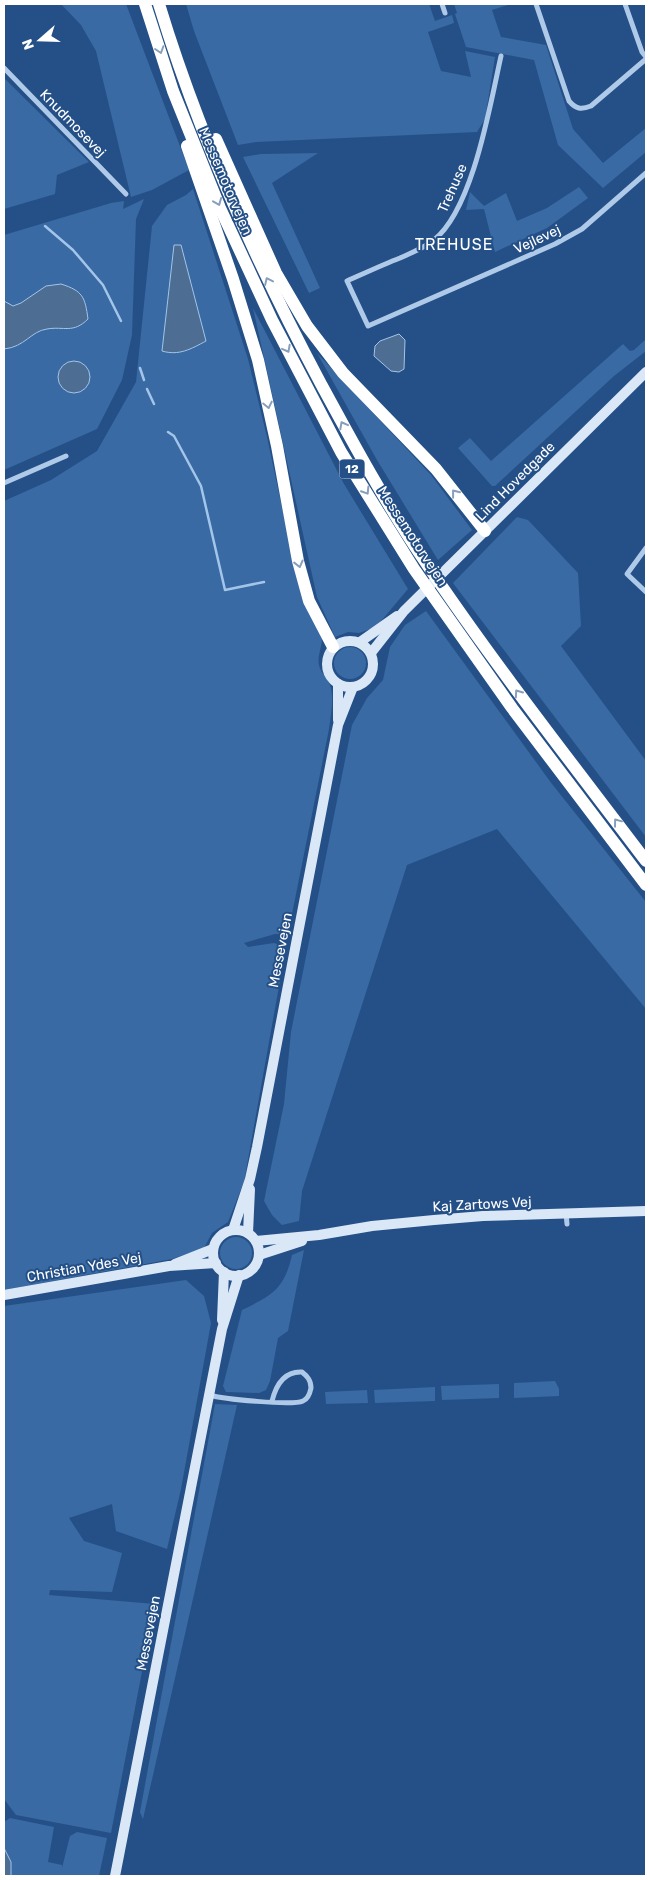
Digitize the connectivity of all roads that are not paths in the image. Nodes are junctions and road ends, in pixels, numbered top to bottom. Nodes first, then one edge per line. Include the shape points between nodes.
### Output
1 (145, 4) edge
2 (159, 4) edge
3 (442, 4) edge
4 (536, 4) edge
5 (625, 4) edge
6 (445, 13) dead end
7 (501, 56) dead end
8 (646, 58) edge
9 (4, 68) edge
10 (187, 86) junction
11 (173, 90) junction
12 (646, 173) edge
13 (126, 194) dead end
14 (368, 326) joint
15 (646, 372) edge
16 (66, 456) dead end
17 (4, 483) edge
18 (485, 531) junction
19 (646, 548) edge
20 (646, 592) edge
21 (404, 611) junction
22 (360, 642) junction
23 (333, 647) junction
24 (371, 653) junction
25 (338, 684) junction
26 (353, 687) junction
27 (338, 725) junction
28 (646, 861) edge
29 (646, 884) edge
30 (250, 1179) junction
31 (646, 1211) edge
32 (234, 1230) junction
33 (248, 1233) junction
34 (319, 1235) junction
35 (256, 1242) junction
36 (213, 1249) junction
37 (259, 1255) junction
38 (216, 1263) junction
39 (169, 1266) junction
40 (224, 1272) junction
41 (239, 1276) junction
42 (4, 1295) edge
43 (222, 1329) junction
44 (209, 1395) junction
45 (272, 1401) junction
46 (115, 1876) edge

1 -> 11 highway, Messemotorvejen / 12
2 - 10 highway, Messemotorvejen / 12
3 - 6 street
4 - 8 street via 568,101 578,108 591,106
5 - 8 street
7 - 14 street, Trehuse via 481,145 468,184 445,229 422,248 347,281
9 - 13 street, Knudmosevej
18 -> 10 highway via 436,469 343,372 306,326 276,273 208,120
28 -> 10 highway, Messemotorvejen / 12 via 523,699 424,559 353,443 275,296 232,203
11 -> 23 highway via 188,151 258,360 300,569 309,600
11 -> 29 highway, Messemotorvejen / 12 via 220,208 272,320 341,452 414,569 506,700
12 - 14 street, Vejlevej via 582,229 555,244
15 - 18 main road, Lind Hovedgade
16 - 17 street
18 - 21 main road, Lind Hovedgade
19 - 20 street via 627,574
21 - 22 main road, Lind Hovedgade
21 - 24 main road, Lind Hovedgade
22 - 23 main road via 346,640
22 - 24 main road
23 - 25 main road via 327,662 328,671
24 - 26 main road via 374,663 368,679
25 - 26 main road
25 - 27 main road, Messevejen
26 - 27 main road, Messevejen
27 - 30 main road, Messevejen
30 - 32 main road, Messevejen
30 - 33 main road, Messevejen
31 - 34 main road, Kaj Zartows Vej via 567,1219 434,1220
32 - 33 main road
32 - 36 main road via 219,1237
33 - 35 main road
34 - 35 main road, Kaj Zartows Vej
34 - 37 main road, Kaj Zartows Vej
35 - 37 main road
36 - 38 main road
36 - 39 main road, Christian Ydes Vej
37 - 41 main road via 252,1270
38 - 39 main road, Christian Ydes Vej
38 - 40 main road
39 - 42 main road, Christian Ydes Vej
40 - 41 main road
40 - 43 main road, Messevejen
41 - 43 main road, Messevejen
43 - 44 main road, Messevejen
44 - 45 street
44 - 46 main road, Messevejen
45 - 45 street via 304,1401 311,1388 309,1378 302,1372 293,1372 276,1387

